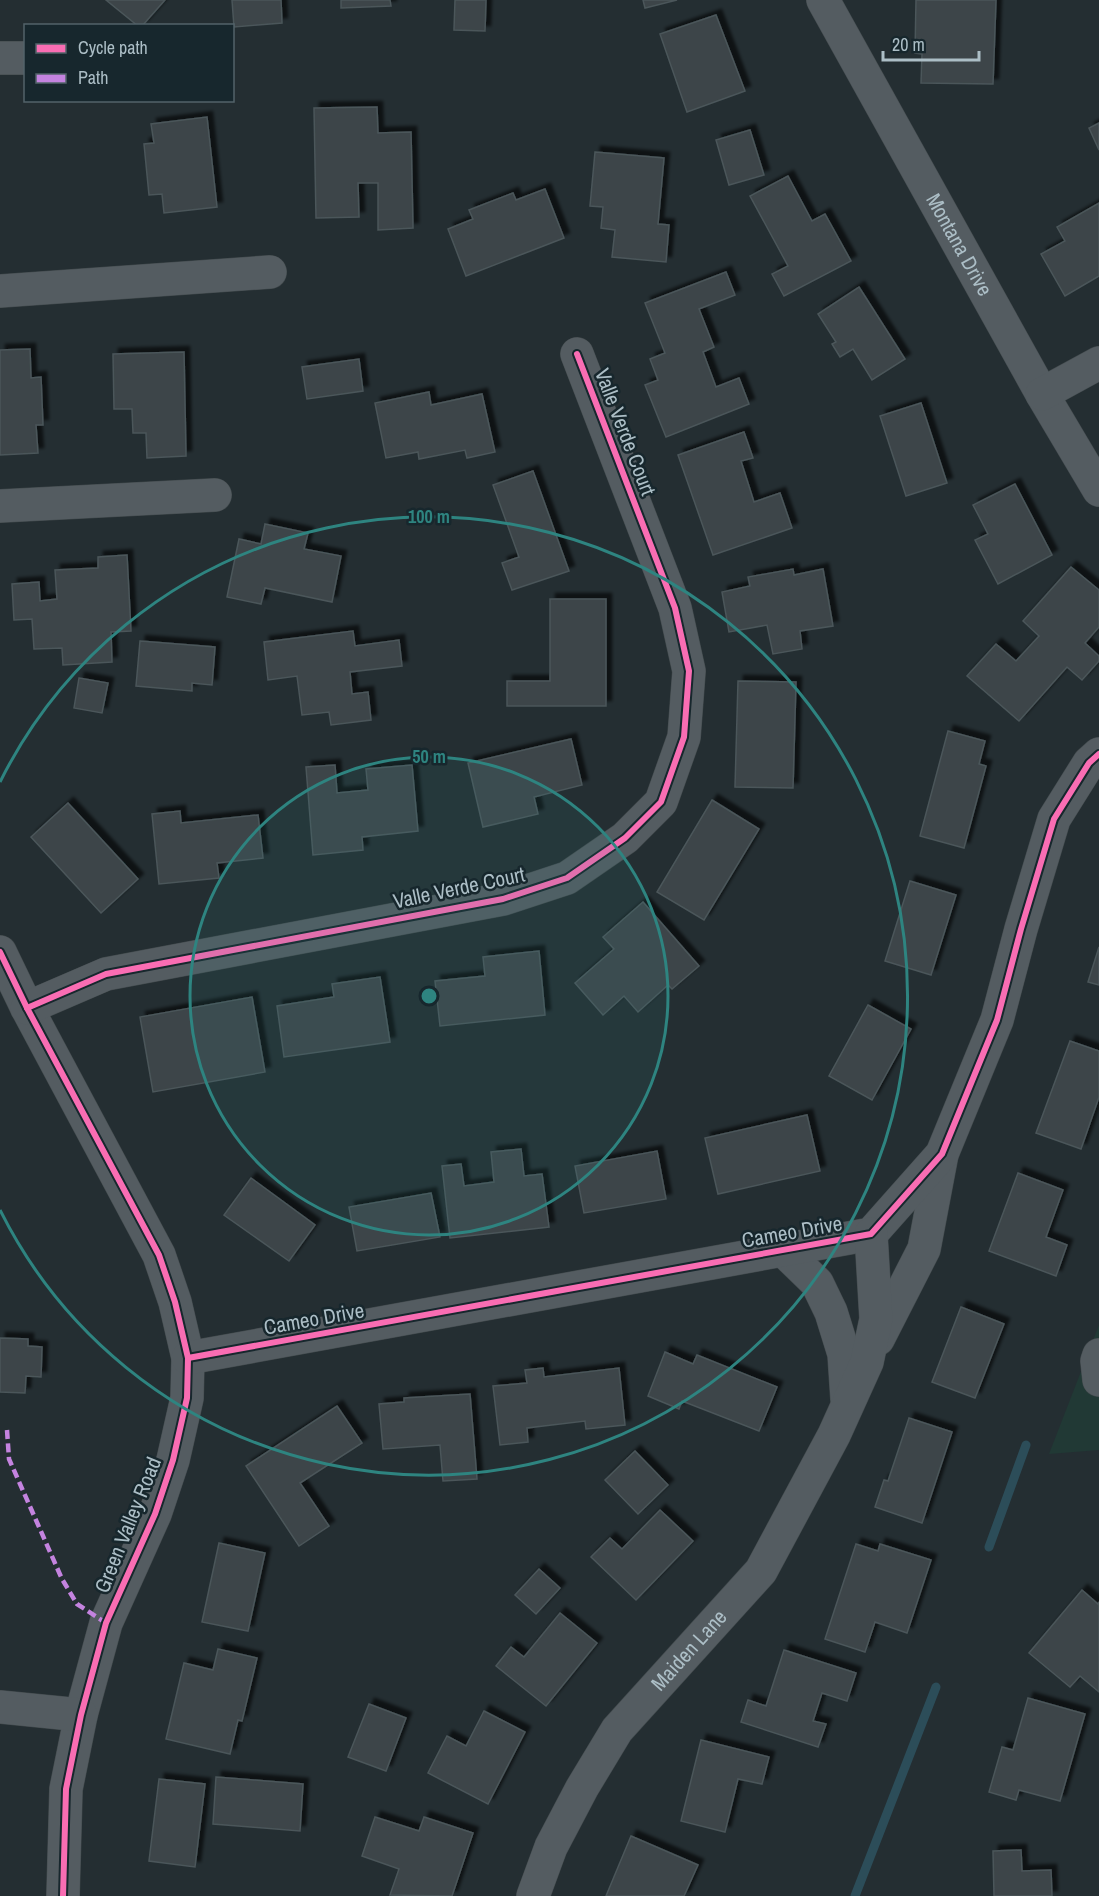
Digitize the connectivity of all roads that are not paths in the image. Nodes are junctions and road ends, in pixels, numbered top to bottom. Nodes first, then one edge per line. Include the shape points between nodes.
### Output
1 (823, 0) edge
2 (0, 58) edge
3 (24, 58) edge
4 (270, 272) dead end
5 (0, 291) edge
6 (577, 354) dead end
7 (1099, 363) edge
8 (1042, 394) junction
9 (1099, 490) edge
10 (215, 495) dead end
11 (0, 506) edge
12 (1099, 754) edge
13 (0, 952) edge
14 (27, 1008) junction
15 (942, 1154) junction
16 (871, 1234) junction
17 (783, 1250) junction
18 (1099, 1355) edge
19 (188, 1358) junction
20 (867, 1362) junction
21 (1099, 1380) edge
22 (847, 1406) junction
23 (0, 1707) edge
24 (81, 1715) junction
25 (63, 1896) edge
26 (533, 1896) edge

1 - 8 street, Montana Drive
2 - 3 street
4 - 5 street
6 - 14 street, Valle Verde Court via 675,608 689,671 684,737 661,802 625,838 567,878 513,896 106,974
7 - 8 street
8 - 9 street, Montana Drive
10 - 11 street
12 - 15 street, Cameo Drive via 1089,763 1054,819 997,1020
13 - 14 street, Green Valley Road
14 - 19 street, Green Valley Road via 159,1256
15 - 16 street, Cameo Drive
15 - 20 street, Maiden Lane via 924,1249
16 - 17 street, Cameo Drive
16 - 20 street, Maiden Lane via 876,1319
17 - 19 street, Cameo Drive
17 - 22 street, Maiden Lane via 817,1283 831,1312 844,1354
18 - 21 street
19 - 24 street, Green Valley Road via 187,1398 173,1460 155,1514 106,1623
20 - 22 street, Maiden Lane
22 - 26 street, Maiden Lane via 761,1571 617,1730 551,1847
23 - 24 street
24 - 25 street, Green Valley Road via 66,1789

